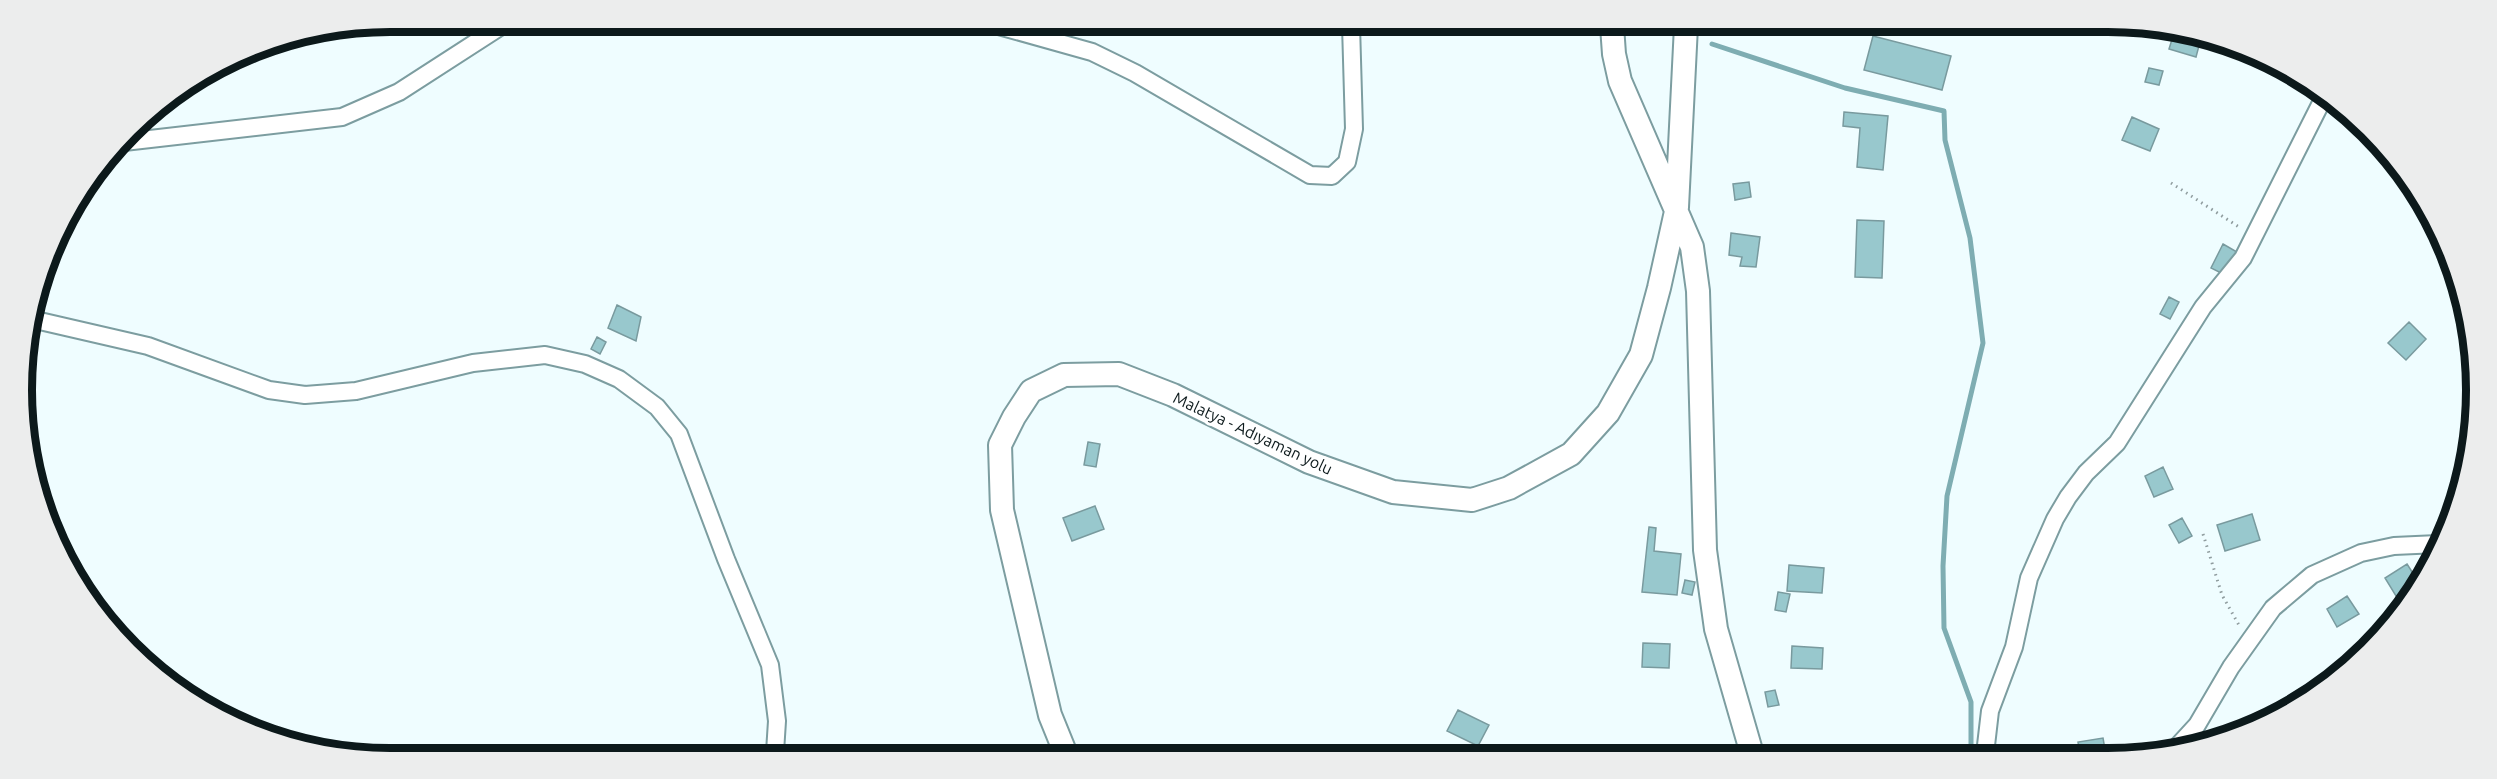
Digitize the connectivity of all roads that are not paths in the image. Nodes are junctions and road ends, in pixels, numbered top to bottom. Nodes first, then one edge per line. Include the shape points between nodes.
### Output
1 (492, 32) edge
2 (1021, 32) edge
3 (1351, 32) edge
4 (1613, 32) edge
5 (1686, 32) edge
6 (2321, 102) edge
7 (131, 141) edge
8 (1677, 207) junction
9 (38, 321) edge
10 (2431, 544) edge
11 (2184, 739) edge
12 (775, 748) edge
13 (1063, 748) edge
14 (1750, 748) edge
15 (1986, 748) edge

1 - 7 street via 399,92 342,117
2 - 3 street via 1092,51 1311,175 1332,176 1347,162 1354,129
4 - 8 main road via 1620,81
5 - 8 main road, Malatya - Adıyaman yolu
6 - 15 street via 2243,258 2203,307 2117,442 2086,473 2055,519 2029,578 2014,647 1990,711
8 - 13 main road, Malatya - Adıyaman yolu via 1641,355 1608,413 1571,454 1509,488 1472,500 1393,492 1309,462 1173,395 1119,374 1064,375 1031,391 1000,445 1002,510 1050,715
8 - 14 main road via 1692,248 1698,291 1705,550 1716,629
9 - 12 street via 148,346 269,390 305,395 356,391 473,363 545,355 585,364 619,379 657,407 679,434 770,665 777,721
10 - 11 street via 2361,553 2312,575 2272,608

